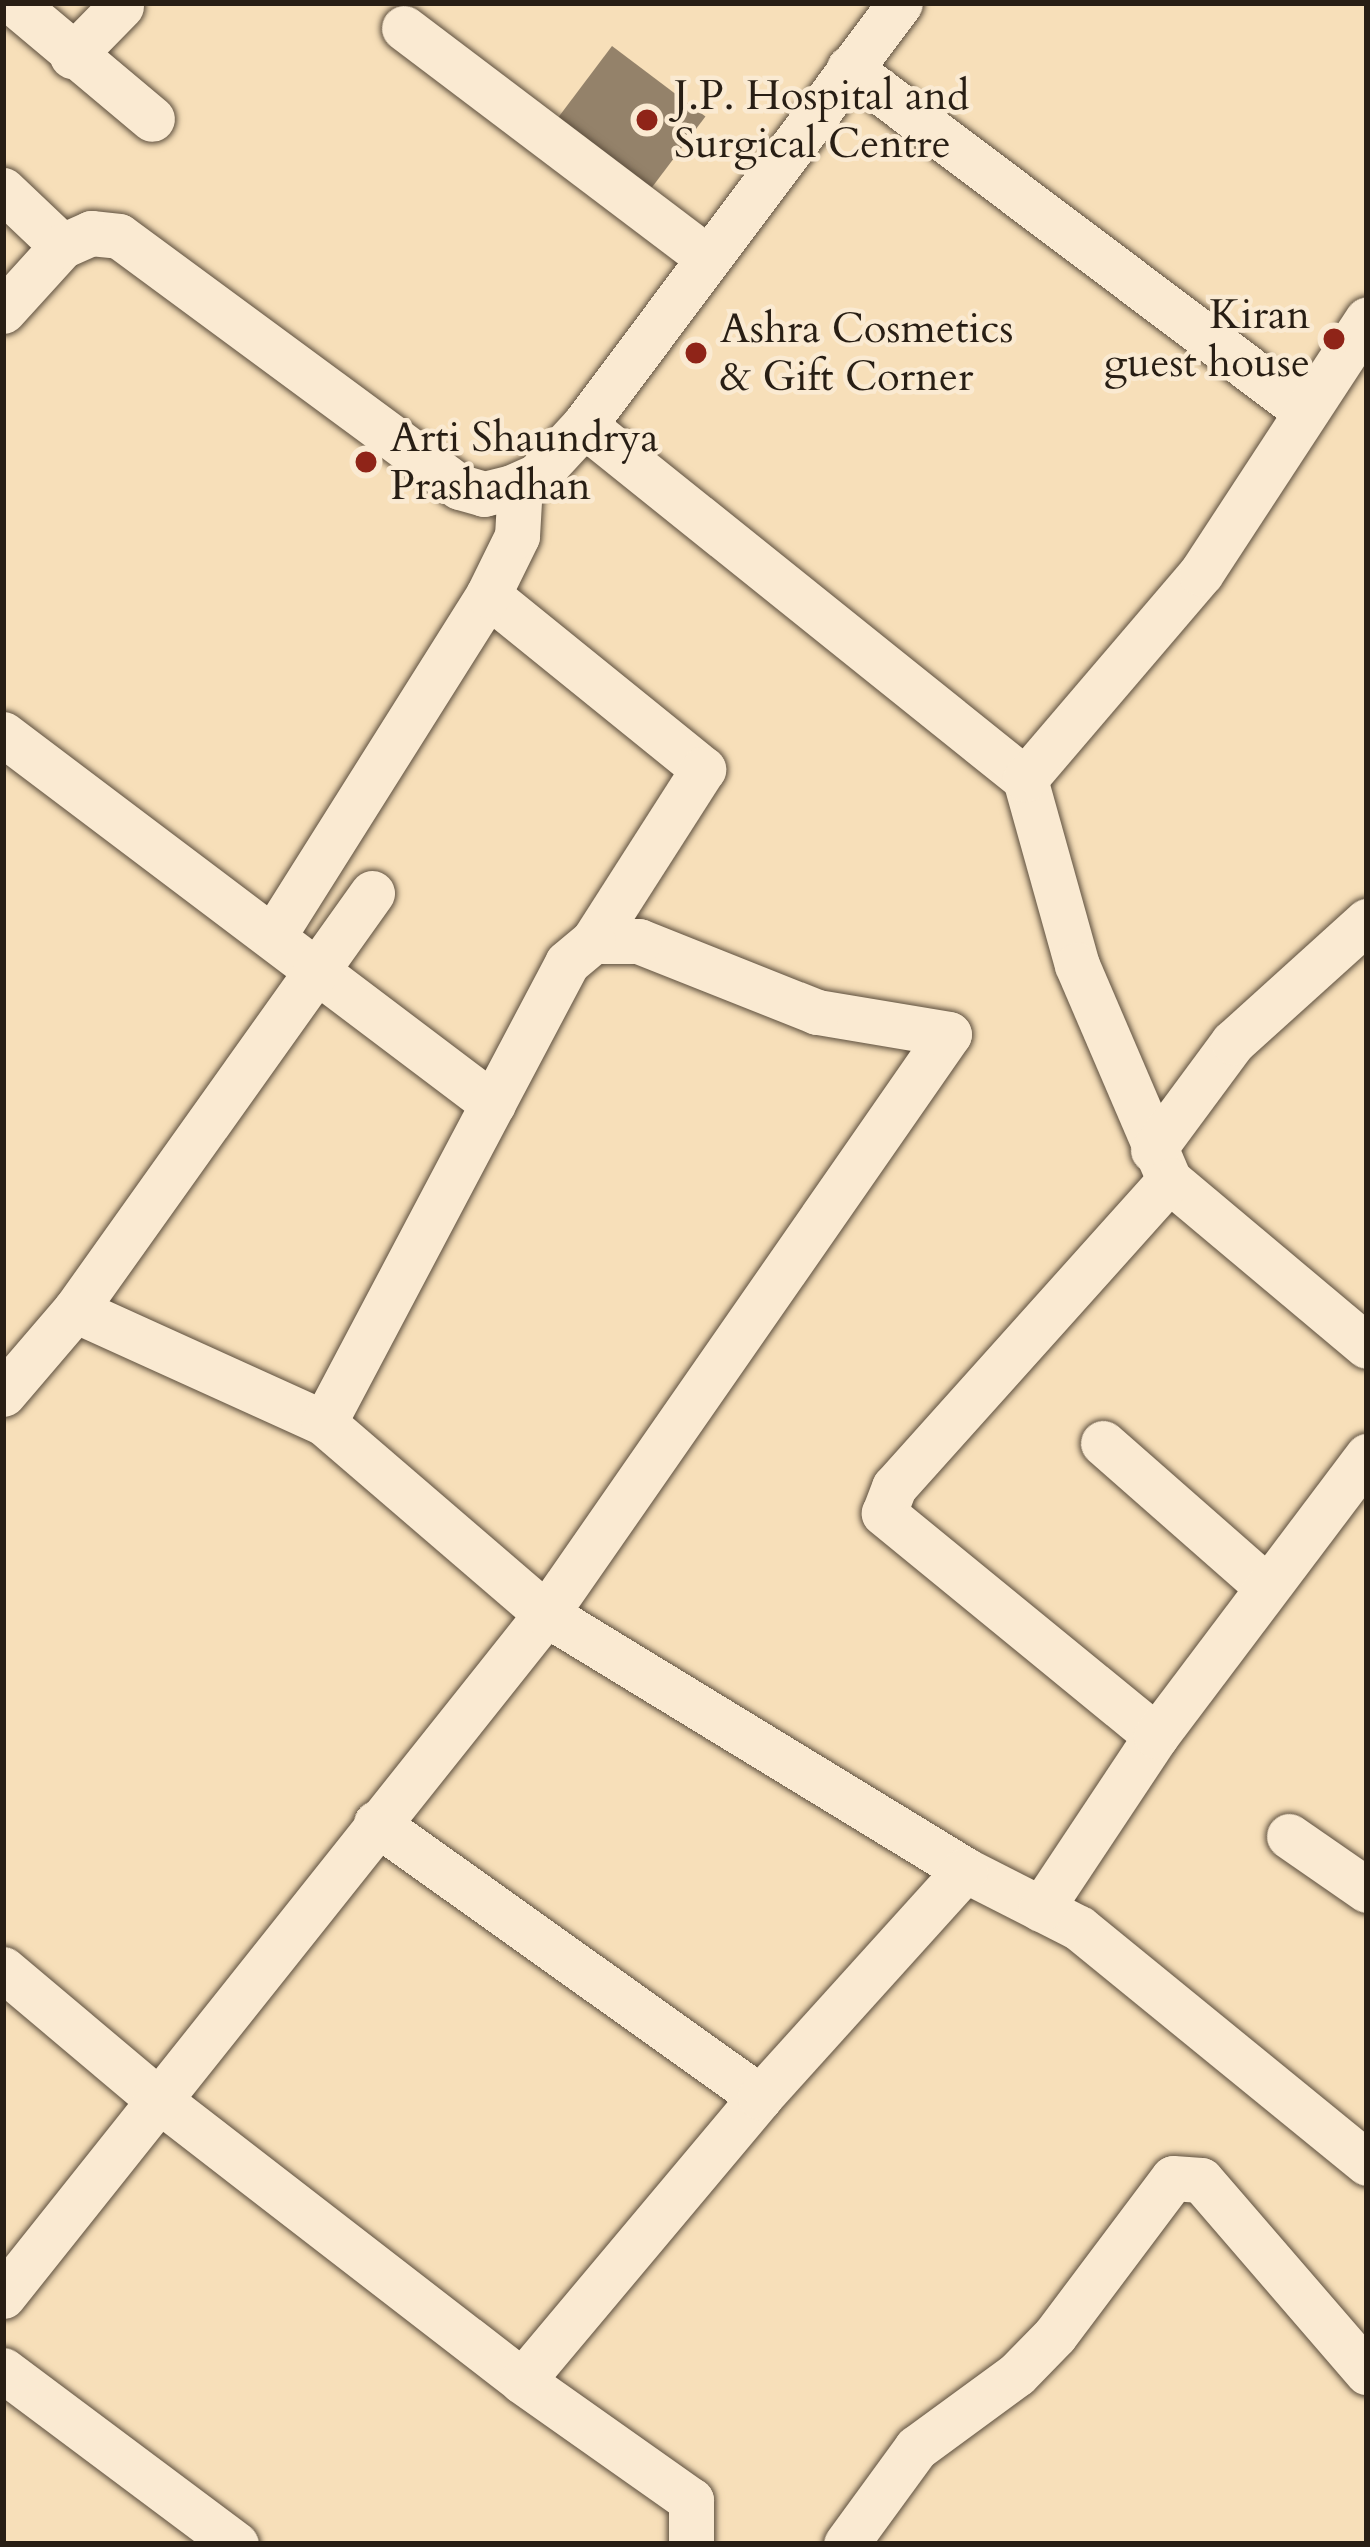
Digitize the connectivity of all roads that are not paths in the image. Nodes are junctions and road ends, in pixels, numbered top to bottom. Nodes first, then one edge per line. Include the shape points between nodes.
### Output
1 (14, 3) edge
2 (900, 3) edge
3 (121, 6) edge
4 (404, 28) dead end
5 (72, 56) junction
6 (850, 68) junction
7 (152, 119) dead end
8 (3, 190) edge
9 (62, 246) junction
10 (705, 256) junction
11 (3, 310) edge
12 (1367, 319) edge
13 (1305, 411) junction
14 (584, 425) junction
15 (520, 484) junction
16 (488, 595) junction
17 (3, 734) edge
18 (1025, 779) junction
19 (372, 892) dead end
20 (1367, 921) edge
21 (274, 935) junction
22 (593, 940) junction
23 (318, 968) junction
24 (494, 1104) junction
25 (1161, 1165) junction
26 (75, 1310) junction
27 (1367, 1346) edge
28 (3, 1394) edge
29 (324, 1423) junction
30 (1103, 1443) dead end
31 (1367, 1456) edge
32 (1266, 1586) junction
33 (546, 1614) junction
34 (1156, 1736) junction
35 (376, 1823) junction
36 (1289, 1836) dead end
37 (965, 1870) junction
38 (1367, 1891) edge
39 (1041, 1909) junction
40 (3, 1969) edge
41 (760, 2097) junction
42 (155, 2098) junction
43 (1367, 2163) edge
44 (3, 2296) edge
45 (3, 2370) edge
46 (1367, 2372) edge
47 (522, 2381) junction
48 (236, 2544) edge
49 (692, 2544) edge
50 (845, 2544) edge

1 - 5 street
2 - 6 street
3 - 5 street
4 - 10 street
5 - 7 street
6 - 10 street
6 - 13 street
8 - 9 street
9 - 11 street
9 - 15 street via 92,233 119,236 460,487 484,494
10 - 14 street
12 - 13 street
13 - 18 street via 1201,573
14 - 15 street
14 - 18 street
15 - 16 street via 517,536
16 - 21 street
16 - 22 street via 703,770
17 - 21 street
18 - 25 street via 1077,965
19 - 23 street
20 - 25 street via 1233,1042
21 - 23 street
22 - 24 street via 567,963
22 - 33 street via 639,941 817,1012 950,1034
23 - 24 street
23 - 26 street
24 - 29 street
25 - 27 street
25 - 34 street via 894,1487 884,1514
26 - 28 street
26 - 29 street
29 - 33 street
30 - 32 street
31 - 32 street
32 - 34 street
33 - 35 street
33 - 37 street
34 - 39 street
35 - 41 street
35 - 42 street
36 - 38 street
37 - 39 street
37 - 41 street
39 - 43 street via 1079,1928
40 - 42 street
41 - 47 street
42 - 44 street
42 - 47 street
45 - 48 street
46 - 50 street via 1201,2180 1173,2178 1055,2335 1017,2374 916,2448
47 - 49 street via 691,2500

